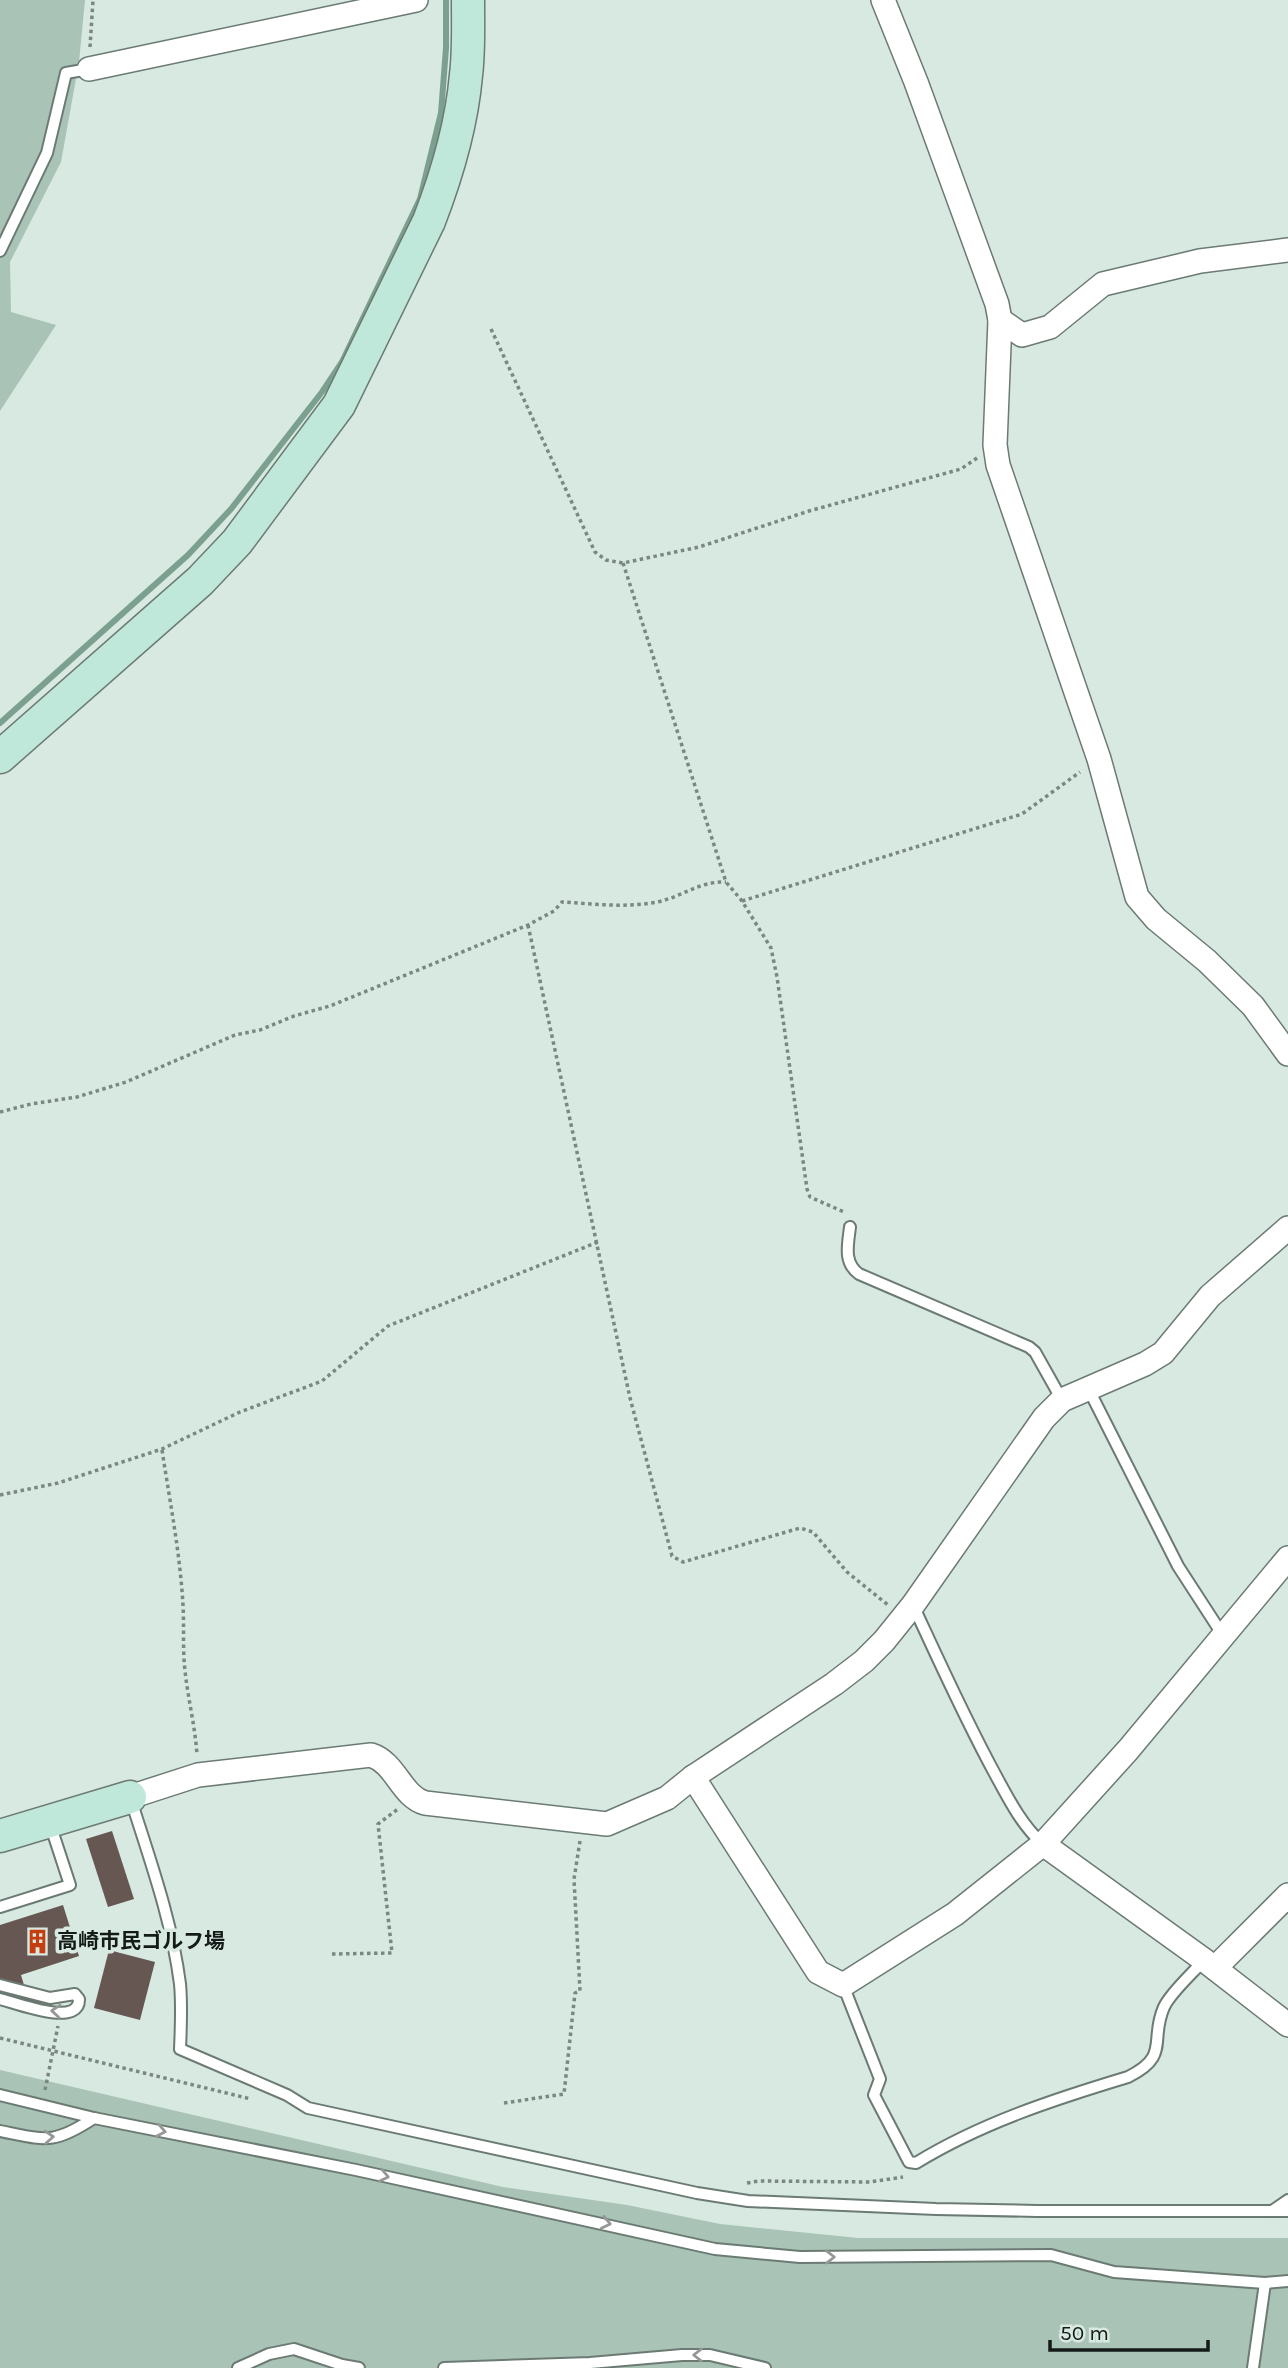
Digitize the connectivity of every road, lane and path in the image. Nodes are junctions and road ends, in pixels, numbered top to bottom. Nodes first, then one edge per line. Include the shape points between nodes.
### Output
1 (93, 0) edge
2 (416, 0) edge
3 (468, 0) edge
4 (883, 0) edge
5 (89, 69) junction
6 (1288, 250) edge
7 (0, 251) edge
8 (1000, 320) junction
9 (491, 329) dead end
10 (995, 445) junction
11 (624, 563) junction
12 (0, 757) edge
13 (1099, 759) junction
14 (726, 882) junction
15 (742, 901) junction
16 (528, 925) junction
17 (1288, 1054) edge
18 (0, 1112) edge
19 (850, 1227) joint
20 (1288, 1228) edge
21 (598, 1242) junction
22 (1089, 1390) junction
23 (1062, 1400) junction
24 (162, 1449) junction
25 (0, 1495) edge
26 (1288, 1558) edge
27 (908, 1611) junction
28 (1224, 1637) junction
29 (198, 1775) junction
30 (693, 1777) junction
31 (412, 1796) junction
32 (130, 1797) junction
33 (49, 1821) junction
34 (584, 1821) junction
35 (0, 1836) edge
36 (1043, 1844) junction
37 (1288, 1895) edge
38 (0, 1907) edge
39 (332, 1954) dead end
40 (1209, 1964) junction
41 (0, 1985) edge
42 (843, 1985) junction
43 (0, 1999) edge
44 (61, 2014) junction
45 (1288, 2025) edge
46 (0, 2038) edge
47 (54, 2051) junction
48 (46, 2082) dead end
49 (0, 2095) edge
50 (263, 2102) dead end
51 (504, 2103) dead end
52 (94, 2118) junction
53 (0, 2131) edge
54 (916, 2163) junction
55 (716, 2196) junction
56 (1288, 2200) edge
57 (1272, 2211) junction
58 (1288, 2211) edge
59 (1288, 2281) edge
60 (1265, 2283) junction
61 (238, 2368) edge
62 (359, 2368) edge
63 (444, 2368) edge
64 (765, 2368) edge
65 (1253, 2368) edge

1 - 5 path
2 - 5 street
3 - 12 street via 466,76 438,200 339,405 237,542 200,581
4 - 8 street
5 - 7 lane via 65,73 47,153
6 - 8 street via 1200,261 1103,284 1050,327 1022,335
8 - 10 street
9 - 11 path via 595,552 606,560
10 - 11 path via 961,469 808,511 699,548
10 - 13 street via 1003,485
11 - 14 path
13 - 15 path via 1021,814
13 - 17 street via 1137,897 1253,1006
14 - 15 path
14 - 16 path via 710,882 658,902 562,902
15 - 19 path via 771,948 807,1189 810,1197 845,1212
16 - 18 path via 330,1006 235,1035 126,1082
16 - 21 path
19 - 23 lane via 847,1254 853,1270 1029,1347
20 - 22 street via 1210,1296 1163,1353
21 - 24 path via 388,1326 322,1381 240,1412
21 - 27 path via 630,1398 672,1556 683,1562 800,1528 813,1532 847,1572
22 - 23 street
22 - 28 lane via 1178,1566
23 - 27 street via 1044,1418
24 - 25 path via 58,1483
24 - 29 path via 177,1543
26 - 28 street
27 - 30 street via 864,1661
27 - 36 lane via 1010,1802
28 - 36 street
29 - 31 street via 371,1755 386,1763
29 - 32 street
30 - 34 street via 667,1798 607,1824
30 - 42 street via 818,1972
31 - 34 street via 425,1803
31 - 39 path via 378,1824 392,1953
32 - 33 street
32 - 55 lane via 176,1958 180,2049 308,2108
33 - 35 street
33 - 38 lane via 69,1885
34 - 51 path via 574,1879 580,1991 575,1993 564,2094
36 - 40 street
36 - 42 street via 955,1914
37 - 40 street
40 - 45 street
40 - 54 lane via 1165,2006 1155,2053 1140,2071 1034,2107
41 - 44 lane via 50,1998 75,1994 79,1999 76,2010
42 - 54 lane via 880,2079 874,2095 909,2162
44 -> 43 lane
44 - 47 path
46 - 47 path
47 - 48 path
47 - 50 path
49 - 52 lane
53 -> 52 lane via 59,2138
52 -> 60 lane via 715,2249 800,2257 1051,2256 1114,2272
54 - 55 path via 900,2178 759,2181 725,2189
55 - 57 lane via 936,2209
56 - 57 lane
57 - 58 lane
59 - 60 lane
60 - 65 lane
61 - 62 lane via 294,2349
64 -> 63 lane via 710,2355

